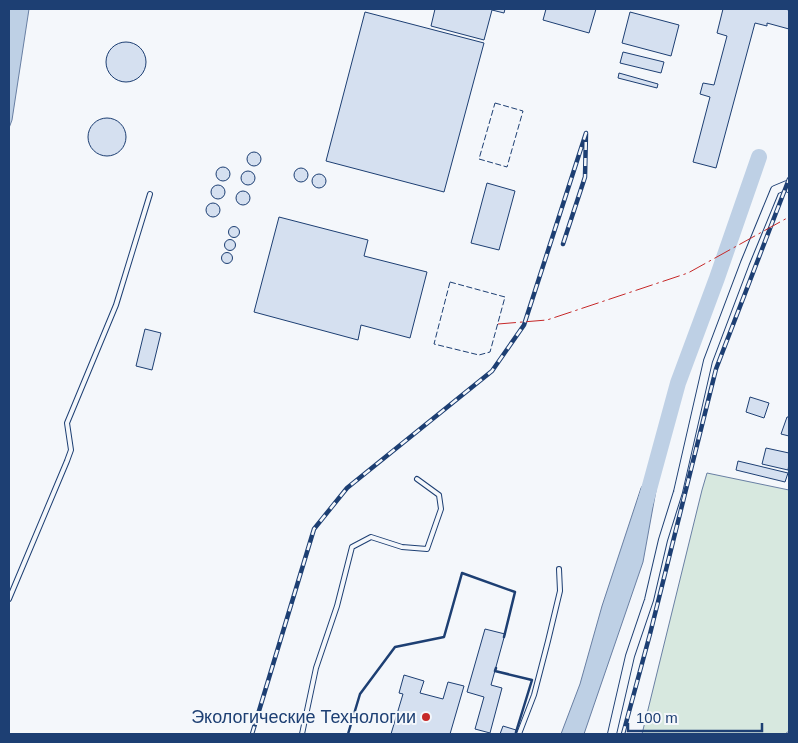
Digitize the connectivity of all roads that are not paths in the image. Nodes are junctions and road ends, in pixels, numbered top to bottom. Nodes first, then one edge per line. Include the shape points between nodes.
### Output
1 (789, 188) edge
2 (150, 194) dead end
3 (417, 479) dead end
4 (559, 569) dead end
5 (9, 600) edge
6 (302, 734) edge
7 (519, 734) edge
8 (612, 734) edge

1 - 8 street via 787,185 775,190 708,362 678,492 649,600 630,656
2 - 5 lane via 116,305 67,423 71,450 67,462
3 - 6 lane via 439,495 441,509 427,549 402,547 370,537 352,547 316,668
4 - 7 lane via 560,592 534,695

